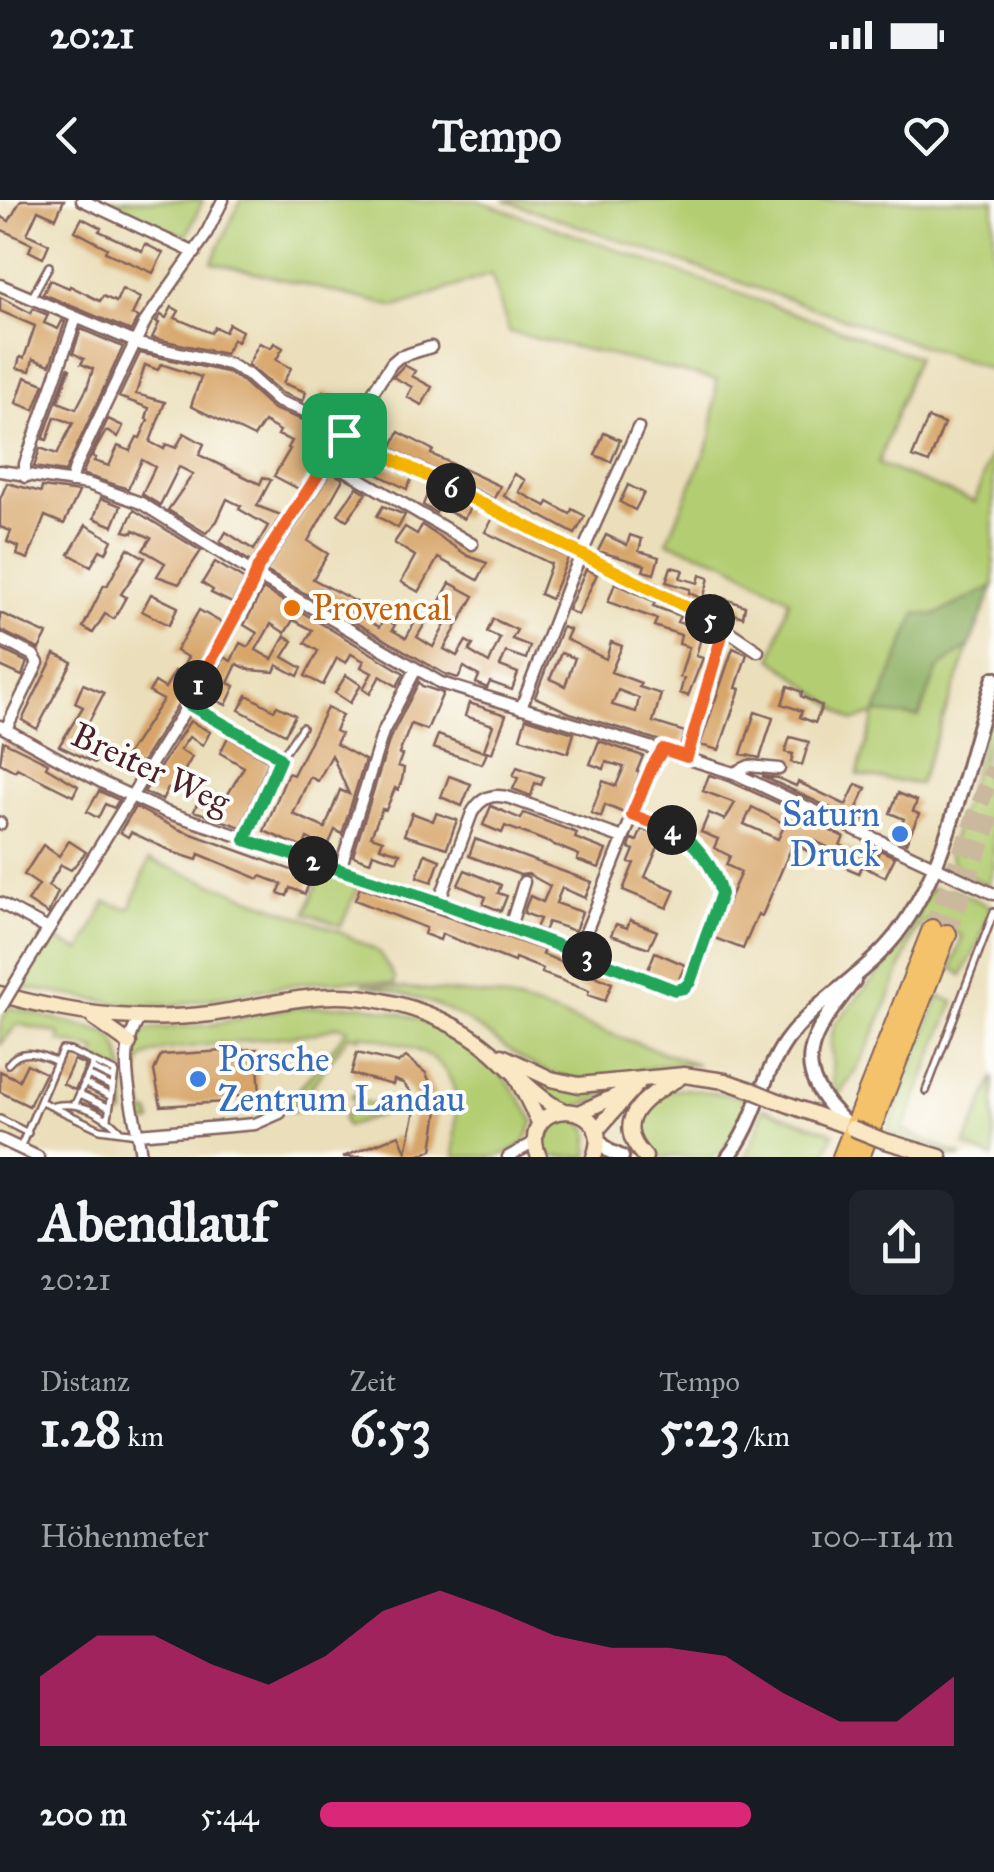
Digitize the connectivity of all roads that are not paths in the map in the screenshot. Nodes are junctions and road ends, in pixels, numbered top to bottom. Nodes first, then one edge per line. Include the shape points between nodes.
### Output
1 (82, 200) edge
2 (223, 200) edge
3 (195, 252) junction
4 (49, 266) dead end
5 (0, 285) edge
6 (31, 300) junction
7 (76, 318) junction
8 (135, 342) junction
9 (432, 347) dead end
10 (638, 428) dead end
11 (347, 431) junction
12 (328, 460) junction
13 (0, 471) edge
14 (25, 476) junction
15 (71, 482) junction
16 (472, 544) dead end
17 (582, 554) junction
18 (256, 575) junction
19 (724, 628) junction
20 (0, 639) edge
21 (758, 651) dead end
22 (416, 669) junction
23 (994, 678) edge
24 (188, 704) junction
25 (521, 708) junction
26 (302, 727) dead end
27 (3, 728) edge
28 (663, 749) junction
29 (687, 757) junction
30 (280, 759) junction
31 (779, 769) dead end
32 (734, 772) junction
33 (132, 795) junction
34 (632, 815) junction
35 (623, 838) junction
36 (245, 840) junction
37 (934, 866) junction
38 (340, 870) junction
39 (524, 882) dead end
40 (994, 894) edge
41 (439, 902) junction
42 (0, 903) edge
43 (994, 912) edge
44 (510, 927) junction
45 (48, 929) junction
46 (578, 952) junction
47 (865, 968) junction
48 (644, 978) joint
49 (0, 994) edge
50 (0, 1009) edge
51 (86, 1014) junction
52 (140, 1018) junction
53 (129, 1043) junction
54 (488, 1048) junction
55 (57, 1062) junction
56 (8, 1064) dead end
57 (91, 1067) junction
58 (514, 1073) junction
59 (684, 1076) junction
60 (84, 1083) junction
61 (113, 1083) junction
62 (635, 1086) junction
63 (926, 1091) dead end
64 (80, 1094) junction
65 (110, 1096) junction
66 (42, 1102) junction
67 (75, 1104) junction
68 (52, 1106) junction
69 (108, 1108) junction
70 (562, 1110) junction
71 (280, 1113) dead end
72 (579, 1113) junction
73 (834, 1117) junction
74 (108, 1118) junction
75 (0, 1119) edge
76 (540, 1124) junction
77 (28, 1132) junction
78 (122, 1132) junction
79 (137, 1134) junction
80 (597, 1135) junction
81 (0, 1138) edge
82 (882, 1140) junction
83 (20, 1148) junction
84 (537, 1149) edge
85 (38, 1157) edge
86 (141, 1157) edge
87 (508, 1157) edge
88 (594, 1157) edge
89 (622, 1157) edge
90 (645, 1157) edge
91 (728, 1157) edge
92 (842, 1157) edge
93 (860, 1157) edge
94 (915, 1157) edge
95 (940, 1157) edge

1 - 3 street
2 - 3 street
3 - 8 street
4 - 6 lane
5 - 6 street
6 - 7 street
7 - 8 street
7 - 14 street
8 - 11 street via 229,364 277,401
8 - 15 street
9 - 11 street via 395,360
10 - 17 street
11 - 12 street
11 - 17 street
12 - 16 street
12 - 18 street
13 - 14 street
14 - 15 street
15 - 18 street via 148,506
17 - 19 street
17 - 25 street
18 - 22 street
18 - 24 street
19 - 21 street
19 - 29 street
20 - 27 street via 38,663
22 - 25 street
22 - 38 street via 383,732
23 - 37 street
24 - 30 street
24 - 33 street
25 - 28 street
26 - 30 lane
27 - 33 street, Breiter Weg
28 - 29 street
28 - 34 street
29 - 32 street
30 - 36 street
31 - 32 street
32 - 37 street
33 - 36 street, Breiter Weg
33 - 45 street
34 - 35 street
34 - 48 lane via 690,840 721,894 690,982 675,990
35 - 41 street via 490,796 472,812
35 - 46 street
36 - 38 street, Breiter Weg
37 - 40 street
37 - 47 street via 906,921
38 - 41 street, Breiter Weg
39 - 44 street
41 - 44 street, Breiter Weg
42 - 45 street
43 - 63 lane
44 - 46 street, Breiter Weg
45 - 50 street, bridge
46 - 48 street, Breiter Weg
47 - 73 street via 825,1018 812,1048 813,1081
47 - 91 street via 819,1003 787,1040
49 - 51 main road
51 - 52 main road
51 - 53 main road
52 - 53 street
52 - 54 main road via 213,1014 303,997 359,997 438,1018
53 - 79 street
54 - 58 main road
54 - 62 main road via 561,1082
55 - 56 lane via 27,1052
55 - 57 lane via 66,1050
55 - 66 lane
57 - 60 lane
57 - 61 lane
57 - 61 lane via 115,1072
58 - 70 main road
58 - 76 main road
59 - 62 main road via 656,1076
59 - 73 main road, bridge via 725,1081
59 - 90 main road via 648,1094 635,1110 632,1137
60 - 64 lane
60 - 65 lane
61 - 65 lane
62 - 72 main road
62 - 80 main road
64 - 67 lane
64 - 69 lane
65 - 69 lane
66 - 68 lane
66 - 77 lane
67 - 68 lane
67 - 74 lane
68 - 78 lane
69 - 74 lane
70 - 72 main road
70 - 76 main road
71 - 79 street via 254,1124
72 - 80 main road
73 - 82 main road, bridge
74 - 78 lane
75 - 77 lane
76 - 84 main road
77 - 83 lane
78 - 79 lane
79 - 86 street
80 - 88 main road
80 - 89 street
81 - 83 street
82 - 94 main road
82 - 95 main road
83 - 85 street
84 - 87 street
92 - 93 highway via 939,931

